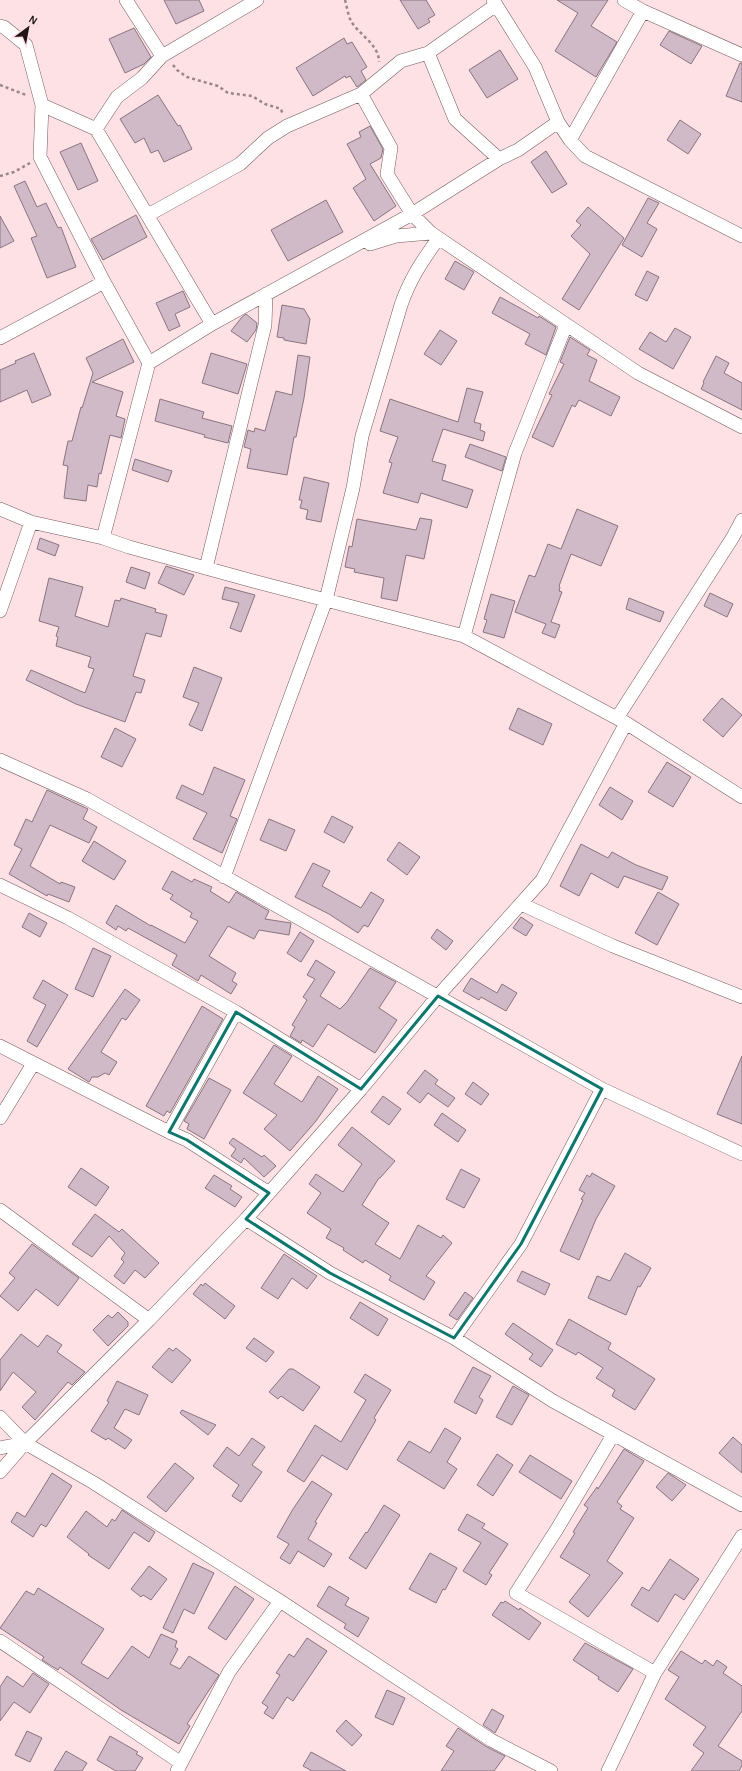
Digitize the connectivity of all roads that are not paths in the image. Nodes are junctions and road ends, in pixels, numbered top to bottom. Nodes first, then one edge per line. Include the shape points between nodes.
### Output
1 (126, 0) edge
2 (257, 0) edge
3 (624, 0) edge
4 (495, 3) edge
5 (643, 11) junction
6 (0, 26) edge
7 (428, 53) junction
8 (164, 55) junction
9 (742, 56) edge
10 (361, 94) junction
11 (41, 102) junction
12 (558, 122) junction
13 (96, 129) junction
14 (570, 140) junction
15 (499, 159) junction
16 (412, 214) junction
17 (148, 215) junction
18 (434, 236) junction
19 (742, 236) edge
20 (344, 251) junction
21 (104, 282) junction
22 (266, 294) junction
23 (212, 324) junction
24 (566, 325) junction
25 (0, 338) edge
26 (149, 363) junction
27 (742, 427) edge
28 (0, 509) edge
29 (742, 520) edge
30 (31, 522) junction
31 (103, 538) junction
32 (206, 568) junction
33 (326, 600) junction
34 (0, 611) edge
35 (464, 636) junction
36 (622, 721) junction
37 (0, 760) edge
38 (742, 797) edge
39 (224, 877) junction
40 (0, 885) edge
41 (521, 904) junction
42 (438, 996) junction
43 (742, 997) edge
44 (236, 1012) junction
45 (0, 1046) edge
46 (33, 1064) junction
47 (361, 1089) junction
48 (602, 1089) junction
49 (0, 1118) edge
50 (169, 1132) junction
51 (742, 1154) edge
52 (270, 1192) junction
53 (0, 1210) edge
54 (246, 1219) junction
55 (149, 1320) junction
56 (454, 1338) junction
57 (0, 1416) edge
58 (614, 1435) junction
59 (25, 1443) junction
60 (0, 1448) edge
61 (0, 1472) edge
62 (742, 1505) edge
63 (742, 1536) edge
64 (280, 1601) junction
65 (0, 1641) edge
66 (655, 1673) junction
67 (179, 1767) edge
68 (552, 1771) edge
69 (608, 1771) edge

1 - 8 street
2 - 8 street
3 - 5 street
4 - 7 street
4 - 12 street via 535,67
5 - 9 street
5 - 14 street
6 - 11 street via 4,26 26,45
7 - 10 street via 401,62
7 - 15 street via 455,119
8 - 13 street via 142,78 117,97
10 - 16 street via 391,148 387,174
10 - 17 street via 287,126 268,138 240,164
11 - 13 street
11 - 21 street via 40,157
12 - 14 street
12 - 15 street via 518,150
13 - 17 street
14 - 19 street via 585,156
15 - 16 street
16 - 18 street
16 - 20 street
17 - 23 street
18 - 20 street via 396,236
18 - 24 street
18 - 33 street via 408,285 384,360 362,436 353,488
20 - 22 street
21 - 25 street
21 - 26 street
22 - 23 street
22 - 32 street via 265,325
23 - 26 street
24 - 27 street via 638,373
24 - 35 street via 515,453
26 - 31 street
28 - 30 street
29 - 36 street
30 - 31 street
30 - 34 street
31 - 32 street
32 - 33 street
33 - 35 street
33 - 39 street
35 - 36 street
36 - 38 street
36 - 41 street via 542,880
37 - 39 street via 87,799
39 - 42 street
40 - 44 street via 68,918
41 - 42 street
41 - 43 street via 613,946
42 - 47 street
42 - 48 street
44 - 47 street
44 - 50 street
45 - 46 street
46 - 49 street
46 - 50 street
47 - 52 street
48 - 51 street
48 - 56 street via 521,1244
50 - 52 street via 187,1140
52 - 54 street
53 - 55 street
54 - 55 street
54 - 56 street via 330,1273
55 - 59 street
56 - 58 street
57 - 59 street
58 - 62 street
58 - 66 street via 516,1593
59 - 60 street
59 - 61 street
59 - 64 street via 94,1483
63 - 66 street
64 - 67 street via 229,1672
64 - 68 street via 491,1740
65 - 67 street
66 - 69 street

